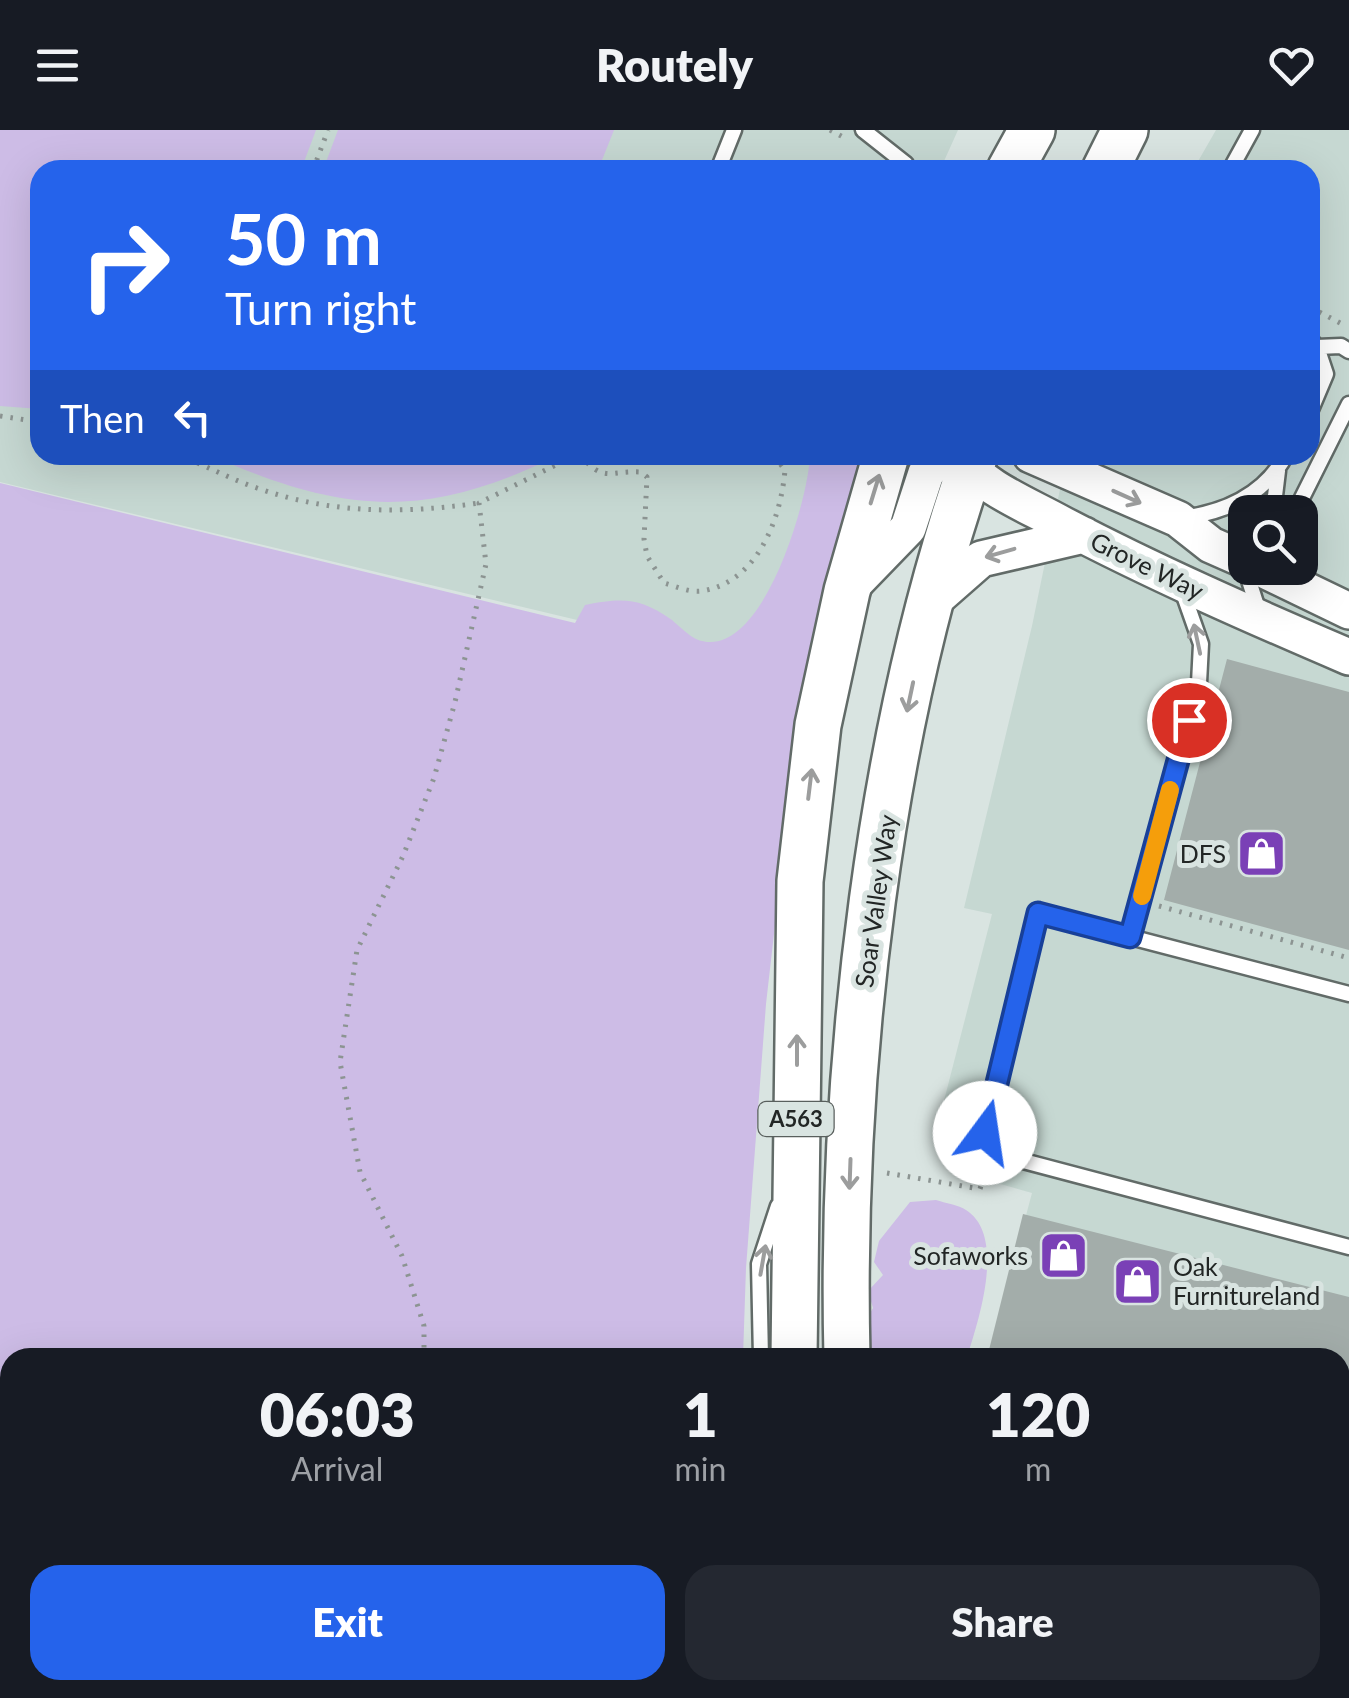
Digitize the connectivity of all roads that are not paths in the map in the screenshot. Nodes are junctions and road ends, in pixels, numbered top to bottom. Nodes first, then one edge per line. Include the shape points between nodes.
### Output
1 (734, 130) edge
2 (1032, 130) edge
3 (1126, 130) edge
4 (1252, 130) edge
5 (865, 131) edge
6 (722, 160) edge
7 (901, 160) edge
8 (1016, 160) edge
9 (1110, 160) edge
10 (1236, 160) edge
11 (1320, 344) edge
12 (1349, 351) edge
13 (1320, 358) edge
14 (1320, 388) edge
15 (1349, 404) edge
16 (1320, 461) edge
17 (883, 465) edge
18 (946, 465) edge
19 (960, 465) edge
20 (971, 465) edge
21 (1071, 465) edge
22 (1281, 465) edge
23 (1318, 465) edge
24 (1278, 470) junction
25 (1275, 495) edge
26 (1303, 495) edge
27 (1178, 519) junction
28 (1084, 536) junction
29 (1228, 554) edge
30 (1178, 581) junction
31 (1251, 585) edge
32 (1301, 585) edge
33 (847, 591) junction
34 (932, 602) junction
35 (1349, 611) edge
36 (1262, 620) junction
37 (1349, 657) edge
38 (1130, 937) junction
39 (1349, 994) edge
40 (796, 1148) junction
41 (1349, 1247) edge
42 (760, 1348) edge
43 (794, 1348) edge
44 (846, 1348) edge

1 - 6 lane
2 - 8 highway
3 - 9 highway
4 - 10 lane
5 - 7 lane
11 - 12 lane
13 - 14 lane via 1326,374
15 - 16 lane
33 -> 17 highway, A563
18 - 33 street via 926,473 908,528
19 - 34 highway, Soar Valley Way / A563
20 - 28 street, Grove Way
21 -> 27 street, Grove Way
22 - 24 lane
23 - 26 lane
24 - 25 lane
24 - 27 lane via 1231,508
27 - 29 street, Grove Way
28 - 30 street, Grove Way
28 -> 34 street via 981,559
30 - 36 street, Grove Way
38 -> 30 lane via 1199,683 1202,644
31 - 36 lane
32 - 35 street
40 -> 33 highway, A563 via 800,881 818,725
34 -> 44 highway, Soar Valley Way / A563 via 888,807 864,982 850,1160
36 - 37 street, Grove Way
38 - 39 lane
38 - 41 lane via 1038,913 985,1133 993,1153
42 -> 40 lane via 760,1264
40 - 43 highway, A563

